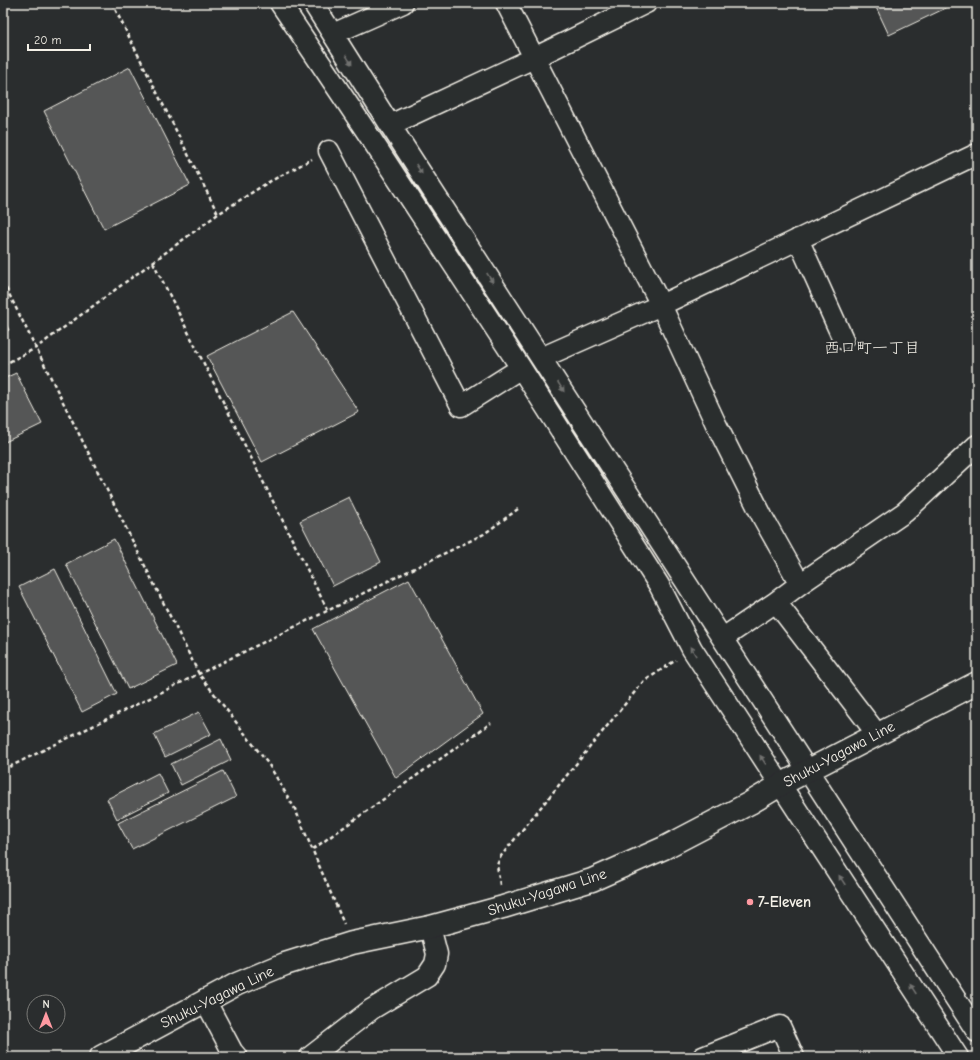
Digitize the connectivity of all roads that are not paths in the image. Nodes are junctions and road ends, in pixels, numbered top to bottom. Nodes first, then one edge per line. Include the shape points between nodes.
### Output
1 (280, 3) edge
2 (313, 3) edge
3 (403, 3) edge
4 (506, 3) edge
5 (646, 3) edge
6 (333, 34) junction
7 (534, 58) junction
8 (390, 125) junction
9 (328, 151) road end
10 (977, 154) edge
11 (798, 240) junction
12 (661, 305) junction
13 (843, 339) dead end
14 (541, 358) junction
15 (521, 368) junction
16 (977, 445) edge
17 (800, 584) junction
18 (776, 602) junction
19 (723, 638) junction
20 (977, 683) edge
21 (877, 734) junction
22 (807, 771) junction
23 (780, 785) junction
24 (430, 927) junction
25 (205, 1000) junction
26 (959, 1004) junction
27 (931, 1016) junction
28 (977, 1022) edge
29 (977, 1032) edge
30 (101, 1057) edge
31 (237, 1057) edge
32 (310, 1057) edge
33 (704, 1057) edge
34 (794, 1057) edge
35 (945, 1057) edge
36 (958, 1057) edge

1 - 15 street
2 - 6 street
3 - 6 street
4 - 7 street
5 - 7 street
6 -> 8 street
7 - 8 street
7 - 12 street
8 -> 14 street
9 - 15 street via 461,406
10 - 11 street
11 - 12 street
11 - 13 street
12 - 14 street
12 - 17 street via 715,422 763,518
14 -> 19 street
23 -> 15 street via 692,650 659,585
16 - 17 street via 905,512
17 - 18 street
18 - 19 street
18 - 21 street
19 - 22 street
20 - 21 main road, Shuku-Yagawa Line
21 - 22 main road, Shuku-Yagawa Line
22 - 23 main road, Shuku-Yagawa Line
22 - 26 street
23 - 24 main road, Shuku-Yagawa Line via 664,848 592,880
27 -> 23 street
24 - 25 main road, Shuku-Yagawa Line via 352,943 286,964 236,984
24 - 32 street via 437,954 435,964 427,976 372,1009
25 - 30 main road, Shuku-Yagawa Line
25 - 31 street
26 - 28 street
26 - 29 street
27 - 35 street
27 - 36 street
33 - 34 street via 780,1026

